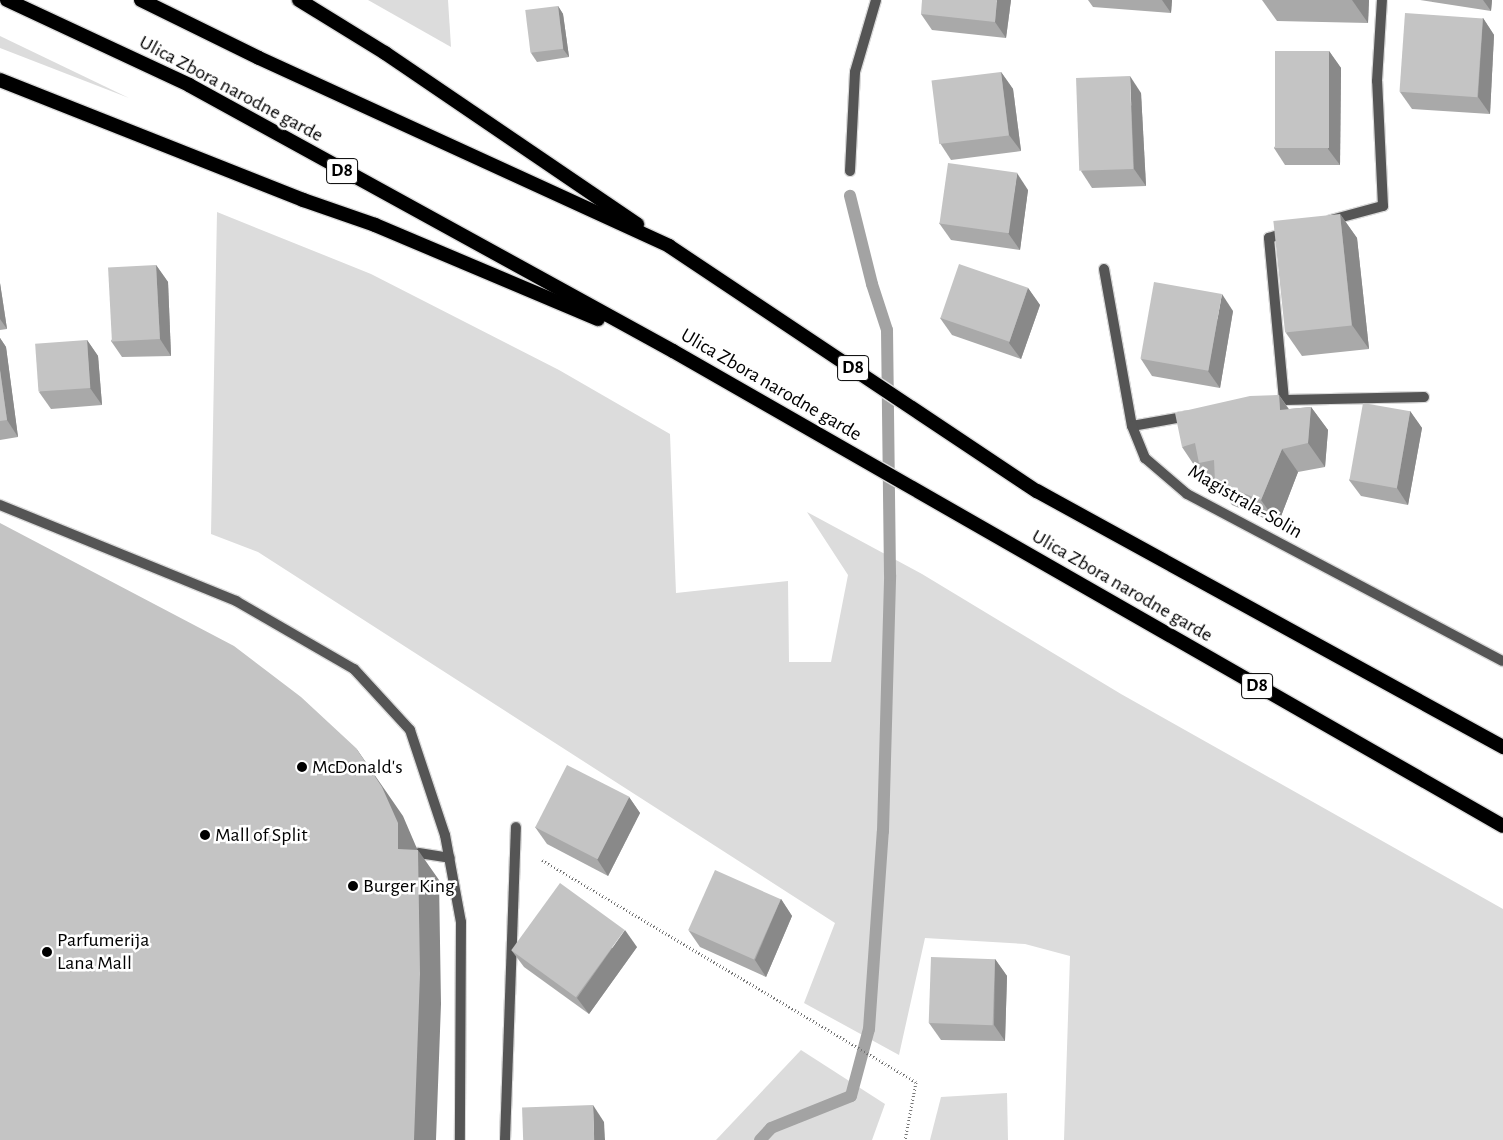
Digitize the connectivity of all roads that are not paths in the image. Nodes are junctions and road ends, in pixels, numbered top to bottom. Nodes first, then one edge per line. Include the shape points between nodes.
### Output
1 (7, 0) edge
2 (141, 0) edge
3 (299, 0) edge
4 (876, 0) edge
5 (1382, 0) edge
6 (0, 80) edge
7 (850, 171) dead end
8 (1316, 224) edge
9 (1298, 230) edge
10 (669, 246) junction
11 (1104, 269) dead end
12 (673, 351) junction
13 (1424, 397) dead end
14 (1284, 400) junction
15 (1256, 405) edge
16 (1199, 414) edge
17 (1132, 426) junction
18 (0, 506) edge
19 (1503, 661) edge
20 (1503, 748) edge
21 (1503, 826) edge
22 (516, 827) dead end
23 (419, 853) edge
24 (450, 858) junction
25 (460, 1140) edge
26 (505, 1140) edge

1 - 12 highway, Ulica Zbora narodne garde / D8 via 189,85
2 - 10 highway, Ulica Zbora narodne garde / D8 via 259,58
3 - 10 highway via 385,52
4 - 7 street via 855,72
5 - 8 street via 1377,81 1383,206
6 - 12 highway via 302,200 374,225
9 - 14 street via 1269,238
10 - 20 highway, Ulica Zbora narodne garde / D8 via 1038,491
11 - 17 street, Magistrala-Solin
12 - 21 highway, Ulica Zbora narodne garde / D8
13 - 14 street
14 - 15 street
16 - 17 street
17 - 19 street, Magistrala-Solin via 1145,458 1187,494
18 - 24 street via 236,601 354,669 410,730
22 - 26 street
23 - 24 street
24 - 25 street via 461,922

